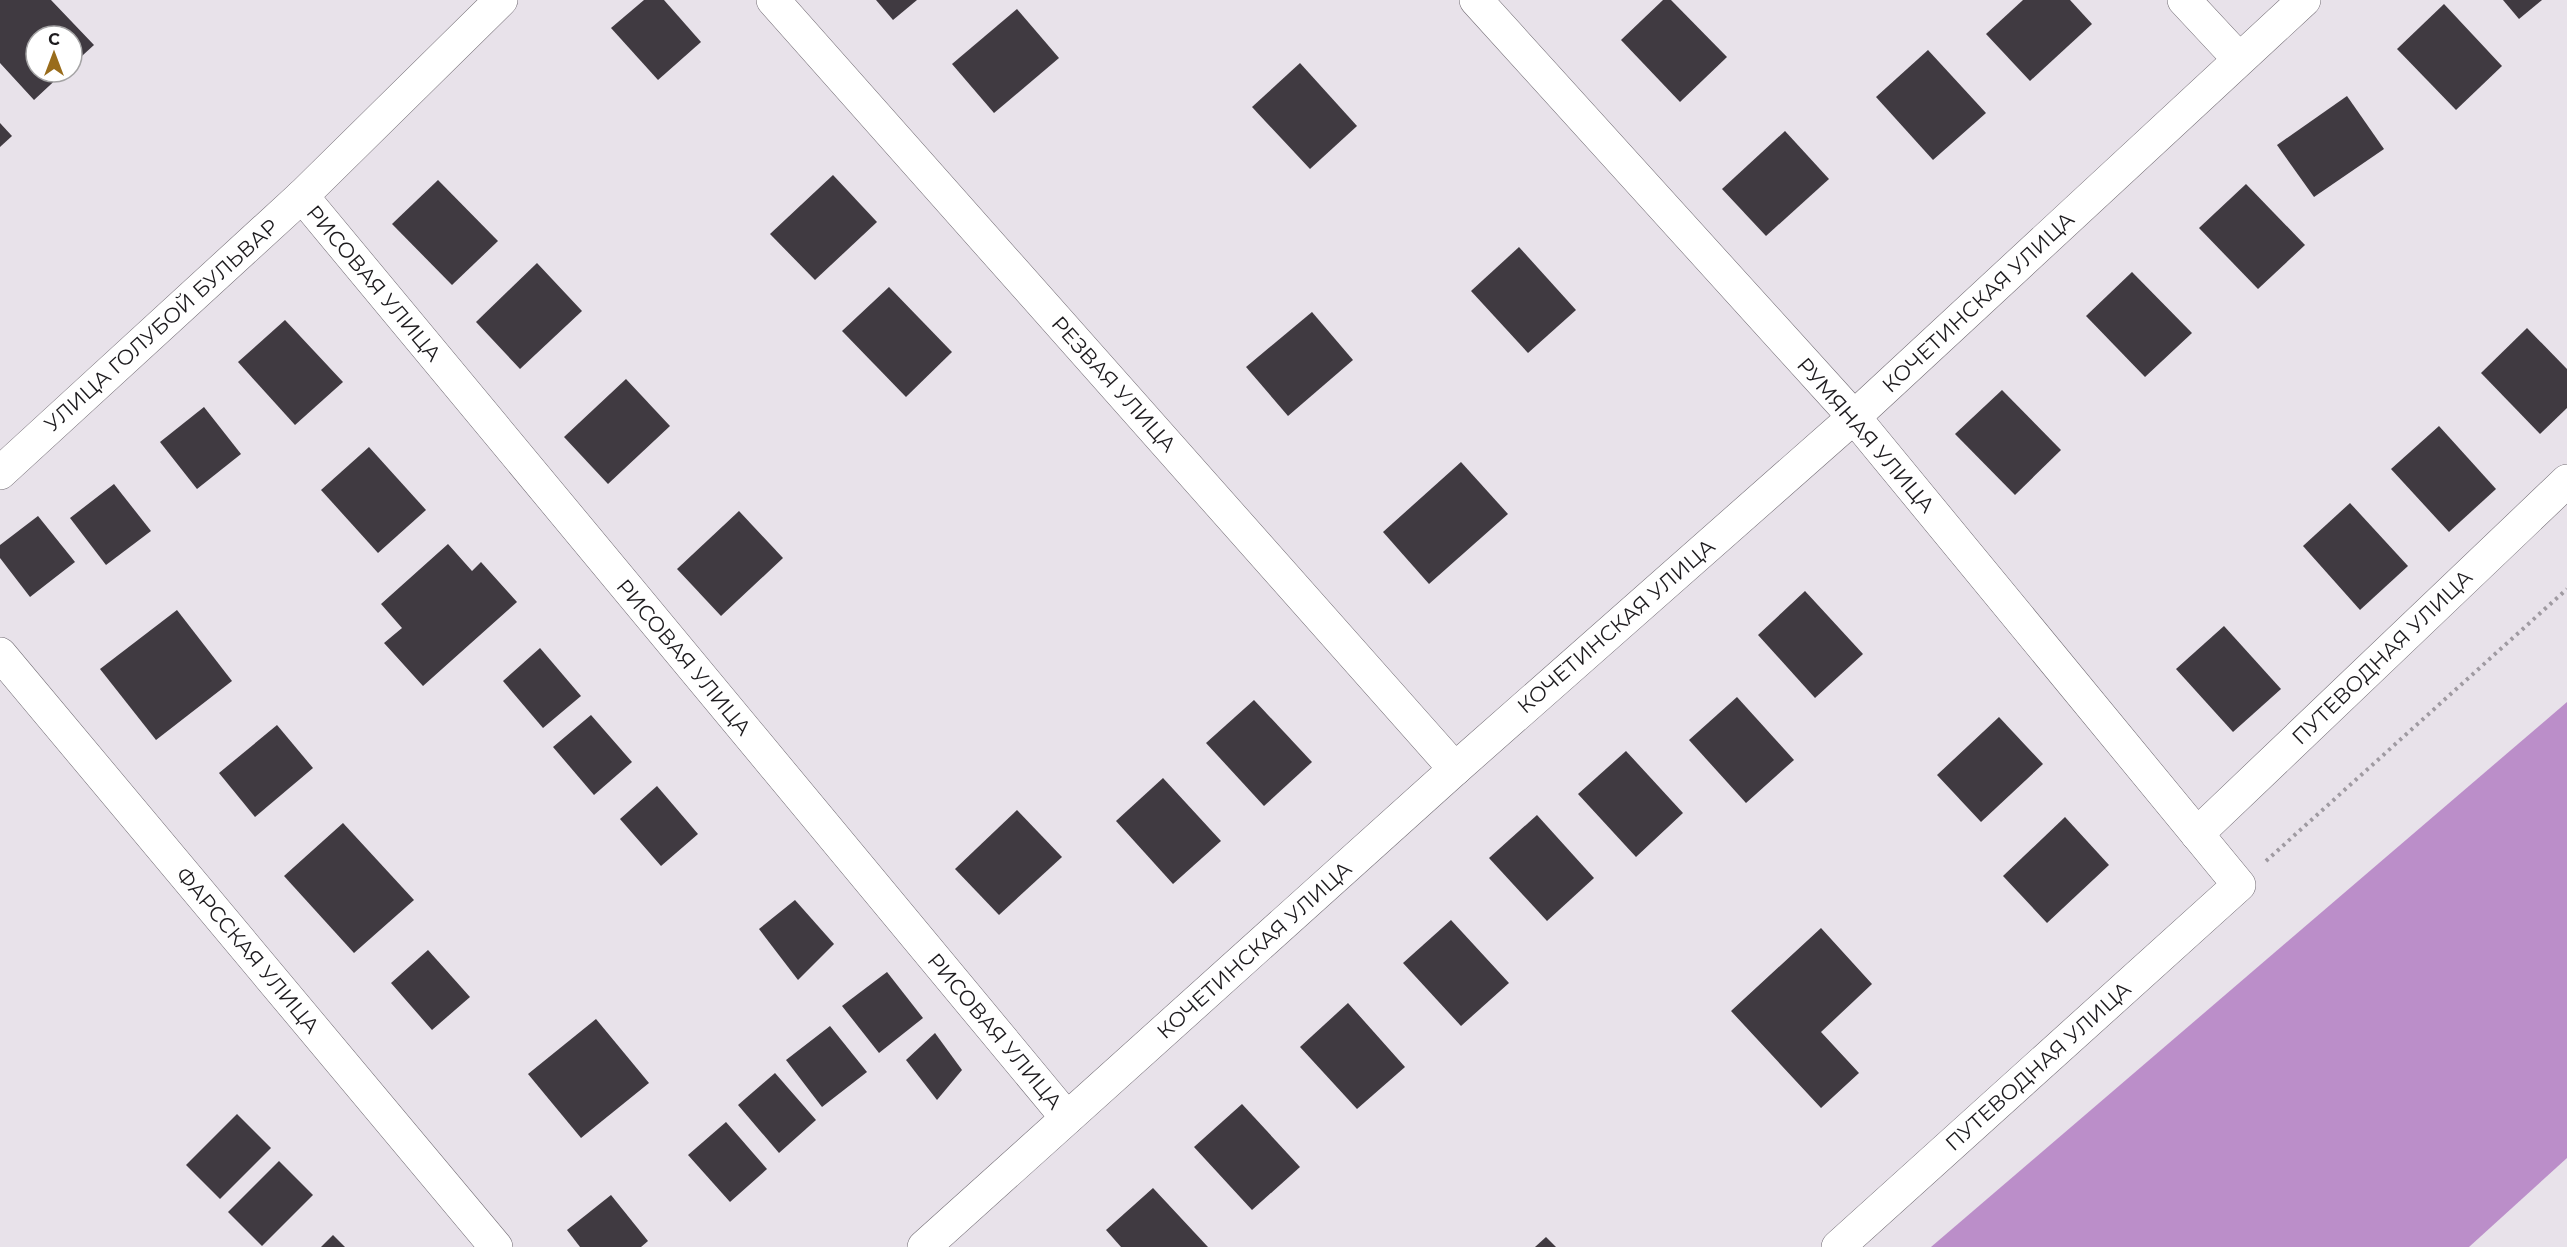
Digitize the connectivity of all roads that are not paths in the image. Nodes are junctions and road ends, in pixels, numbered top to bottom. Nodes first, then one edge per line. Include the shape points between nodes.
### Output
1 (501, 0) edge
2 (774, 0) edge
3 (1476, 0) edge
4 (2184, 0) edge
5 (2304, 0) edge
6 (2239, 59) junction
7 (302, 196) junction
8 (1854, 417) junction
9 (0, 473) edge
10 (2567, 481) edge
11 (0, 654) edge
12 (1455, 769) junction
13 (2197, 834) junction
14 (2239, 885) joint
15 (1067, 1118) junction
16 (496, 1247) edge
17 (924, 1247) edge
18 (1838, 1247) edge

1 - 7 street, УЛИЦА ГОЛУБОЙ БУЛЬВАР
2 - 12 street, РЕЗВАЯ УЛИЦА
3 - 8 street, РУМЯНАЯ УЛИЦА
4 - 6 street
5 - 6 street, КОЧЕТИНСКАЯ УЛИЦА
6 - 8 street, КОЧЕТИНСКАЯ УЛИЦА
7 - 9 street, УЛИЦА ГОЛУБОЙ БУЛЬВАР
7 - 15 street, РИСОВАЯ УЛИЦА
8 - 12 street, КОЧЕТИНСКАЯ УЛИЦА
8 - 13 street, РУМЯНАЯ УЛИЦА
10 - 13 street, ПУТЕВОДНАЯ УЛИЦА
11 - 16 street, ФАРССКАЯ УЛИЦА
12 - 15 street, КОЧЕТИНСКАЯ УЛИЦА
13 - 14 street, РУМЯНАЯ УЛИЦА
14 - 18 street, ПУТЕВОДНАЯ УЛИЦА
15 - 17 street, КОЧЕТИНСКАЯ УЛИЦА

